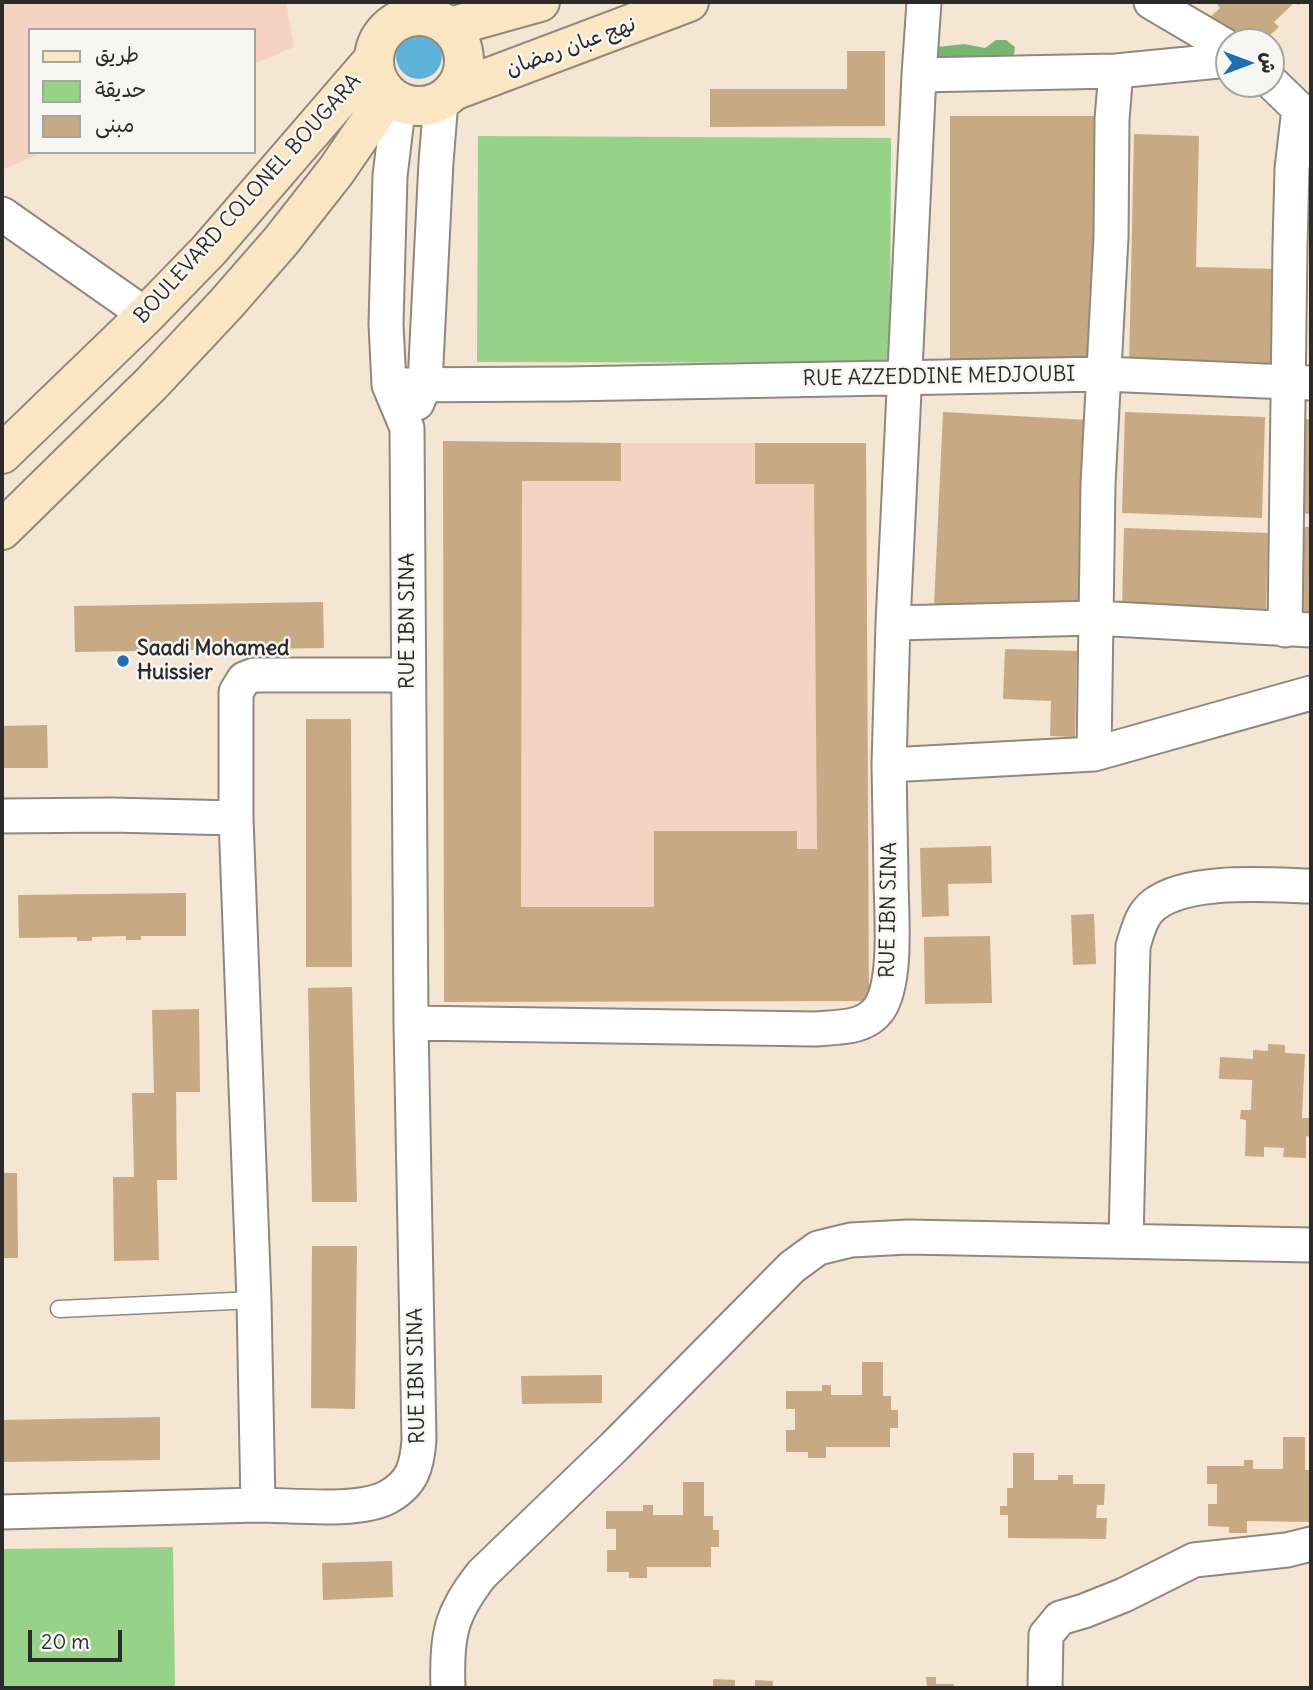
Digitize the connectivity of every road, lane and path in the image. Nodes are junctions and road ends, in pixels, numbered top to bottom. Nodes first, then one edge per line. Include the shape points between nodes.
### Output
1 (540, 2) edge
2 (689, 2) edge
3 (924, 2) edge
4 (1152, 2) edge
5 (387, 14) edge
6 (442, 16) edge
7 (1215, 40) edge
8 (373, 60) junction
9 (1215, 61) edge
10 (1116, 71) junction
11 (919, 75) junction
12 (1285, 94) edge
13 (447, 96) junction
14 (393, 98) junction
15 (1305, 112) edge
16 (2, 214) edge
17 (146, 315) junction
18 (1104, 374) junction
19 (906, 378) junction
20 (1299, 381) edge
21 (425, 384) junction
22 (390, 385) junction
23 (407, 428) junction
24 (2, 453) edge
25 (2, 530) edge
26 (1095, 618) junction
27 (893, 623) junction
28 (1298, 630) edge
29 (408, 675) junction
30 (1311, 693) edge
31 (1094, 754) junction
32 (889, 765) junction
33 (2, 816) edge
34 (236, 818) junction
35 (1311, 886) edge
36 (411, 1023) junction
37 (1126, 1241) junction
38 (1311, 1245) edge
39 (254, 1300) junction
40 (58, 1309) dead end
41 (258, 1505) junction
42 (2, 1512) edge
43 (1311, 1544) edge
44 (448, 1688) edge
45 (1045, 1688) edge

1 - 6 main road
2 - 13 main road, نهج عبان رمضان
3 - 11 street, RUE IBN SINA
4 - 7 street
5 - 6 main road via 400,19
5 - 8 main road
6 - 13 main road via 462,47 464,62 461,78
8 - 14 main road via 375,73
8 - 17 main road, BOULEVARD COLONEL BOUGARA via 209,250
9 - 10 street
10 - 11 street
10 - 18 street
11 - 19 street, RUE IBN SINA
12 - 15 street
13 - 14 main road via 426,106 411,106
13 - 21 street via 433,212
14 - 22 street via 386,324
14 - 25 main road via 226,304
15 - 20 street via 1292,169
16 - 17 street
17 - 24 main road, BOULEVARD COLONEL BOUGARA
18 - 19 street, RUE AZZEDDINE MEDJOUBI
18 - 20 street, RUE AZZEDDINE MEDJOUBI
18 - 26 street
19 - 21 street, RUE AZZEDDINE MEDJOUBI
19 - 27 street, RUE IBN SINA
20 - 28 street
21 - 22 street, RUE AZZEDDINE MEDJOUBI
21 - 23 street
22 - 23 street
23 - 29 street, RUE IBN SINA
26 - 27 street
26 - 28 street
26 - 31 street
27 - 32 street, RUE IBN SINA
29 - 34 street via 254,675 244,679 234,706
29 - 36 street, RUE IBN SINA
30 - 31 street
31 - 32 street
32 - 36 street, RUE IBN SINA via 892,952 888,990 879,1009 866,1021 815,1029
33 - 34 street
34 - 39 street
35 - 37 street via 1193,889 1154,904 1141,920 1133,946
36 - 41 street, RUE IBN SINA via 417,1466 407,1482 388,1497 365,1506
37 - 38 street
37 - 44 street via 908,1237 851,1240 818,1248 792,1267 482,1574 453,1619
39 - 40 lane
39 - 41 street
41 - 42 street, RUE IBN SINA
43 - 45 street via 1194,1560 1124,1595 1060,1618 1046,1635

